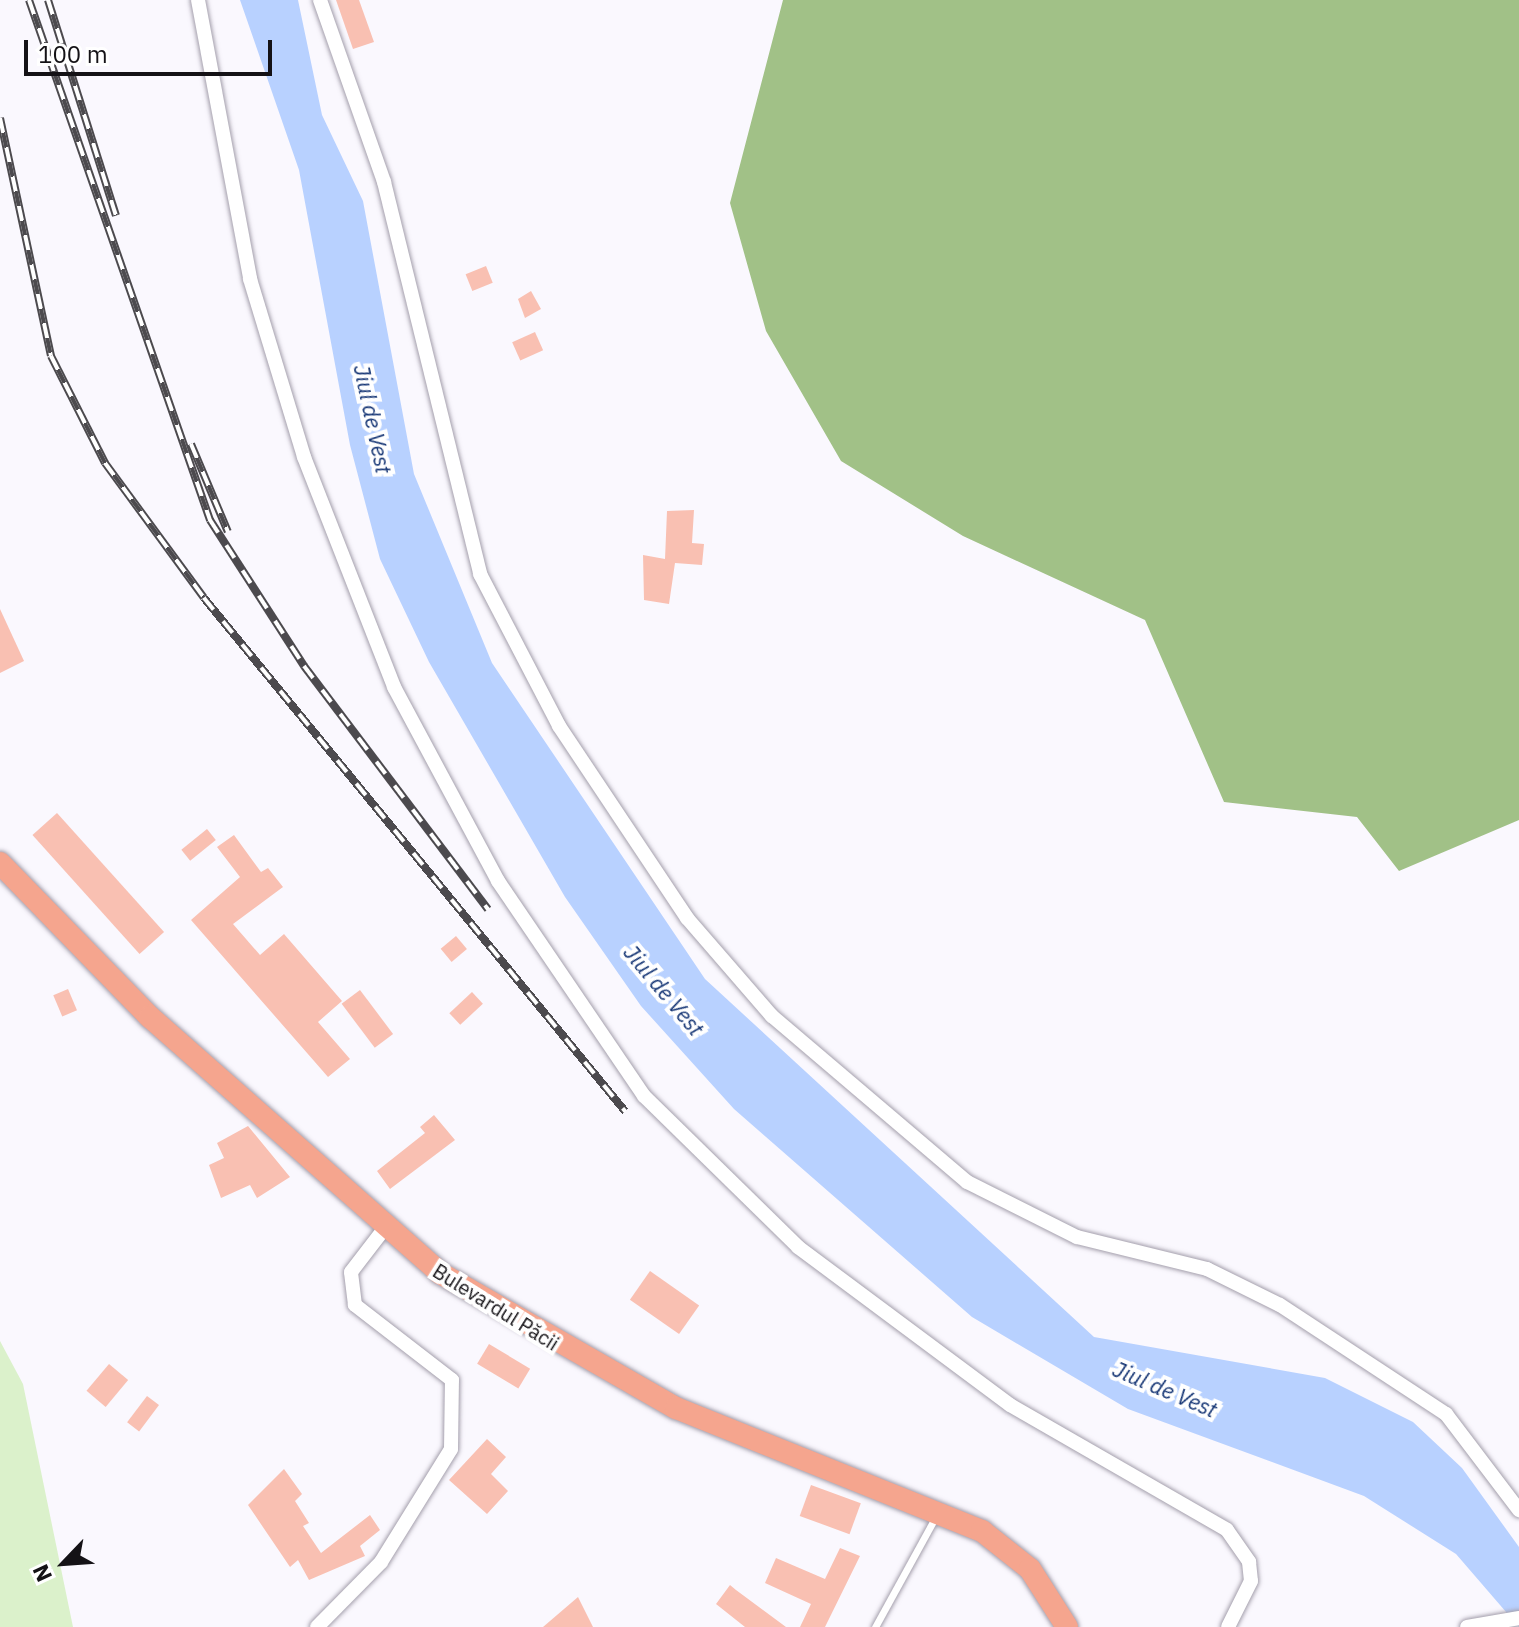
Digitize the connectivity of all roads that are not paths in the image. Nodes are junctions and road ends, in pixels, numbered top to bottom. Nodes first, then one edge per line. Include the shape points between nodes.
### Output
1 (198, 0) edge
2 (320, 0) edge
3 (0, 863) edge
4 (384, 1229) junction
5 (1519, 1510) edge
6 (939, 1511) junction
7 (1519, 1618) edge
8 (317, 1627) edge
9 (875, 1627) edge
10 (1067, 1627) edge
11 (1228, 1627) edge
12 (1467, 1627) edge

1 - 11 street via 250,279 304,457 394,687 498,881 644,1096 798,1247 1010,1405 1227,1530 1246,1554 1251,1581
2 - 5 street via 384,182 480,574 559,726 687,918 772,1016 967,1182 1077,1237 1207,1269 1280,1305 1446,1414
3 - 4 main road, Bulevardul Păcii via 150,1017
4 - 6 main road, Bulevardul Păcii via 477,1298 647,1394
4 - 8 street via 351,1272 355,1305 452,1380 451,1449 381,1562
6 - 9 lane
6 - 10 main road, Bulevardul Păcii via 1019,1557
7 - 12 street

